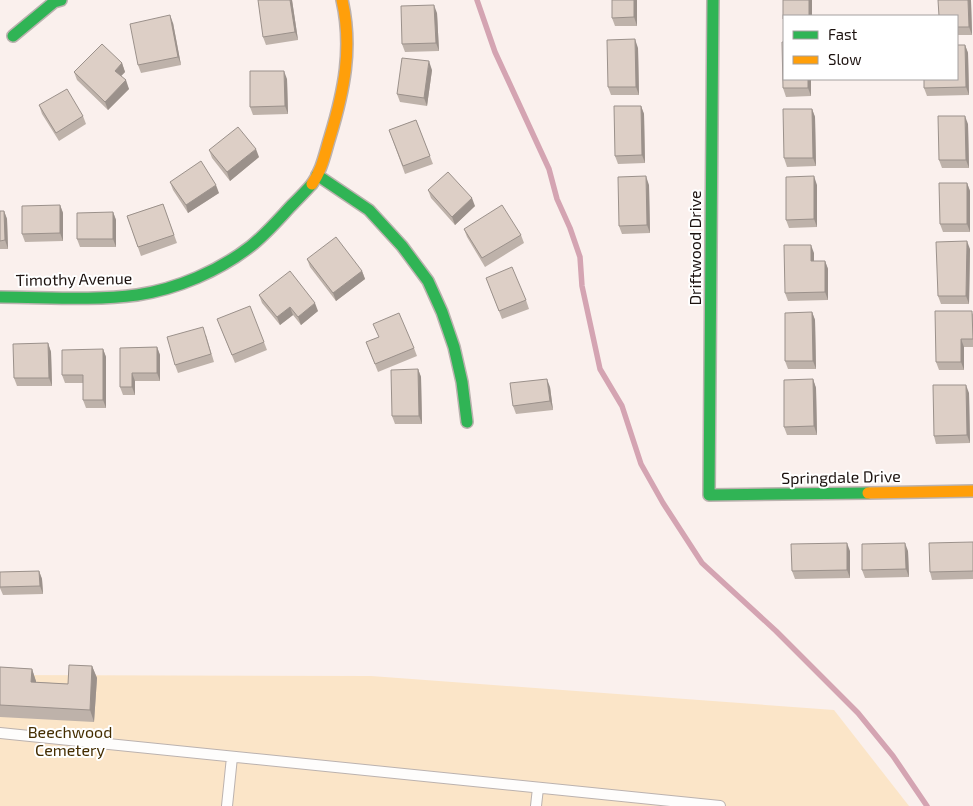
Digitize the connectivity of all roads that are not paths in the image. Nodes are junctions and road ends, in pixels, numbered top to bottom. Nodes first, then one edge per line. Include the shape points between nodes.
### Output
1 (61, 0) edge
2 (342, 0) edge
3 (713, 0) edge
4 (13, 36) dead end
5 (317, 175) junction
6 (0, 297) edge
7 (467, 422) dead end
8 (973, 492) edge
9 (709, 495) joint
10 (0, 733) edge
11 (232, 757) junction
12 (538, 788) junction
13 (227, 806) edge
14 (536, 806) edge
15 (720, 806) edge

1 - 4 street via 54,2
2 - 5 street via 347,30 346,69 337,114
3 - 9 street, Driftwood Drive
5 - 6 street, Timothy Avenue via 284,214 250,246 180,284 137,295 111,297
5 - 7 street via 369,210 428,281 454,347
8 - 9 street, Springdale Drive
10 - 11 lane
11 - 12 lane
11 - 13 lane
12 - 14 lane
12 - 15 lane

